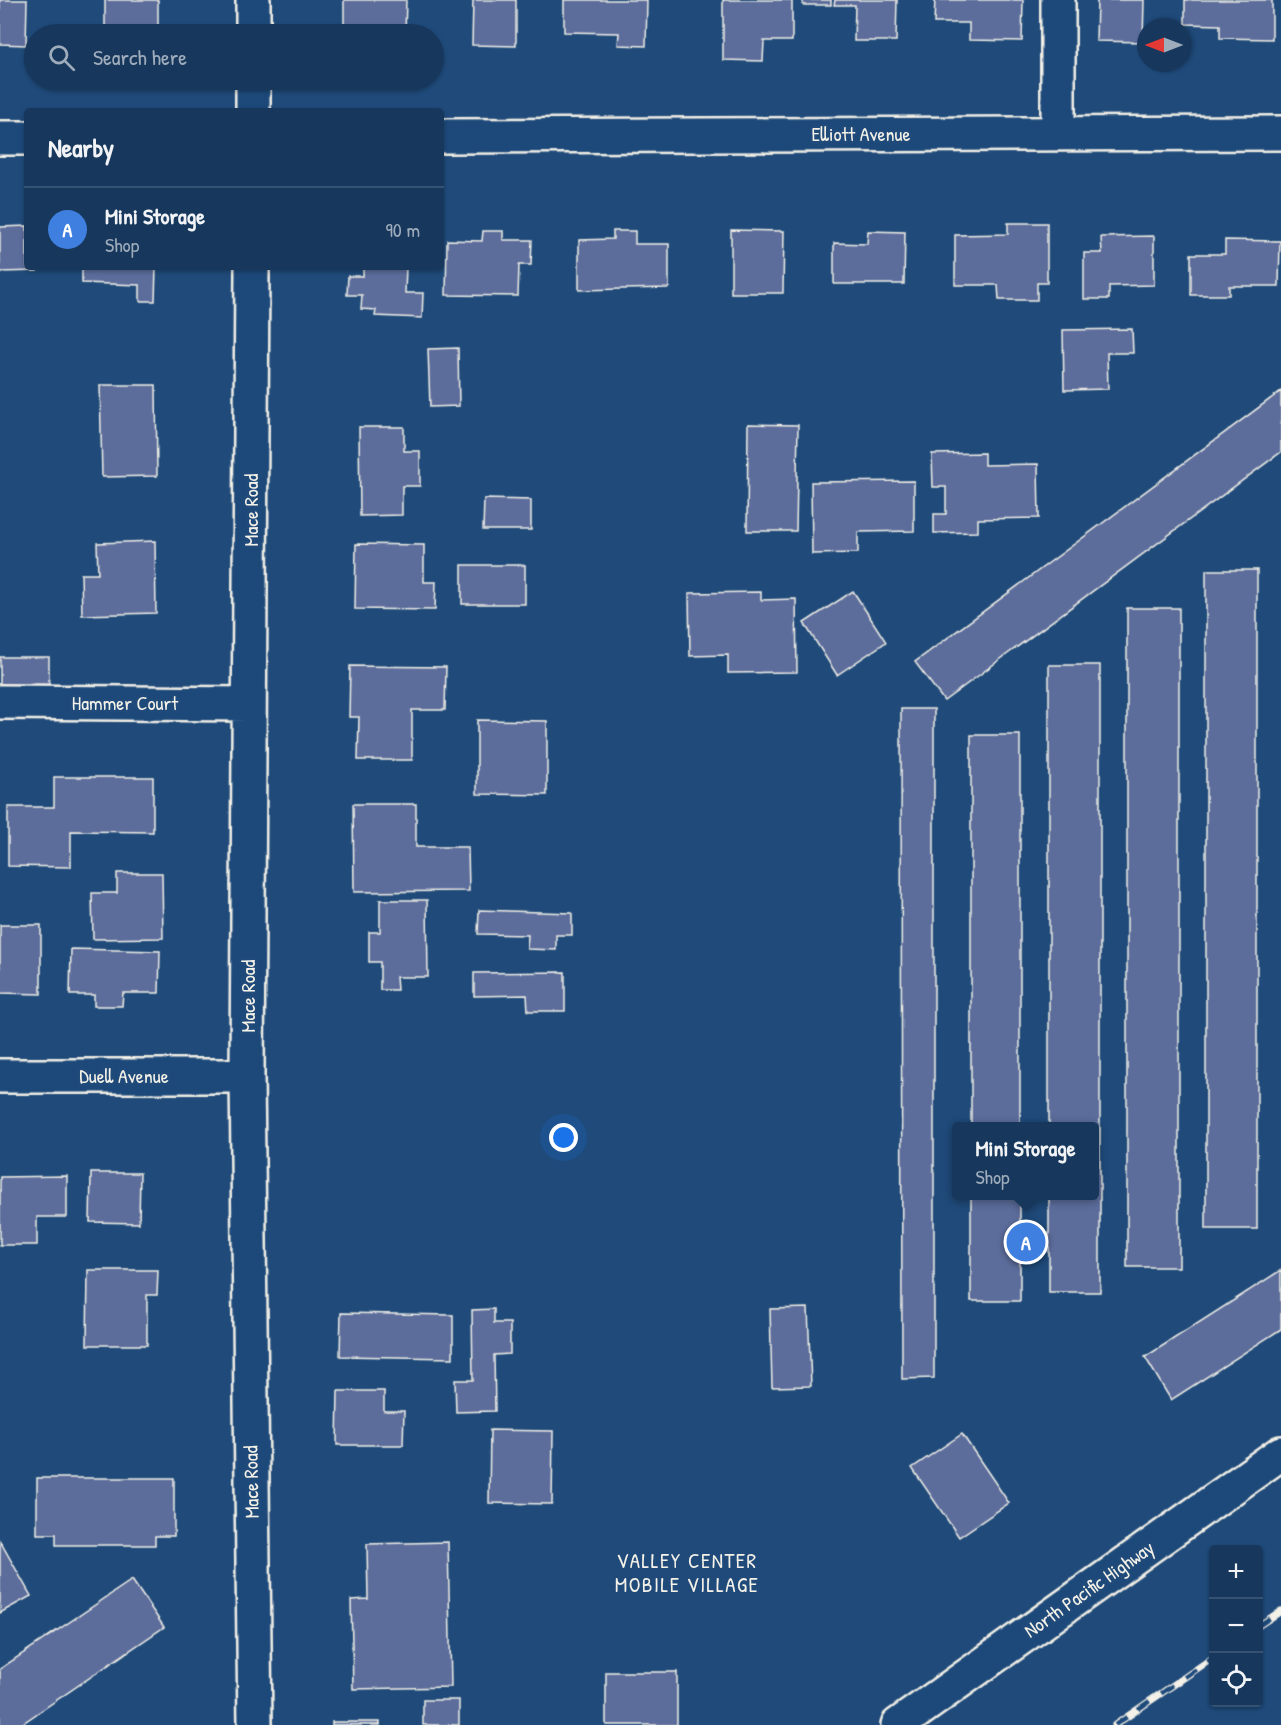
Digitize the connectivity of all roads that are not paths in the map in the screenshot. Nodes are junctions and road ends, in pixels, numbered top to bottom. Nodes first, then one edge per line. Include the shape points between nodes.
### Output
1 (253, 0) edge
2 (1059, 0) edge
3 (253, 24) edge
4 (253, 90) edge
5 (253, 108) edge
6 (1058, 133) junction
7 (1281, 133) edge
8 (444, 136) edge
9 (0, 138) edge
10 (24, 138) edge
11 (252, 270) edge
12 (0, 702) edge
13 (249, 704) junction
14 (0, 1076) edge
15 (248, 1076) junction
16 (1281, 1453) edge
17 (255, 1725) edge
18 (898, 1725) edge

1 - 3 street
2 - 6 street
4 - 5 street
6 - 7 street, Elliott Avenue
6 - 8 street, Elliott Avenue
9 - 10 street
11 - 13 street, Mace Road
12 - 13 street, Hammer Court
13 - 15 street, Mace Road
14 - 15 street, Duell Avenue
15 - 17 street, Mace Road
16 - 18 street, North Pacific Highway

